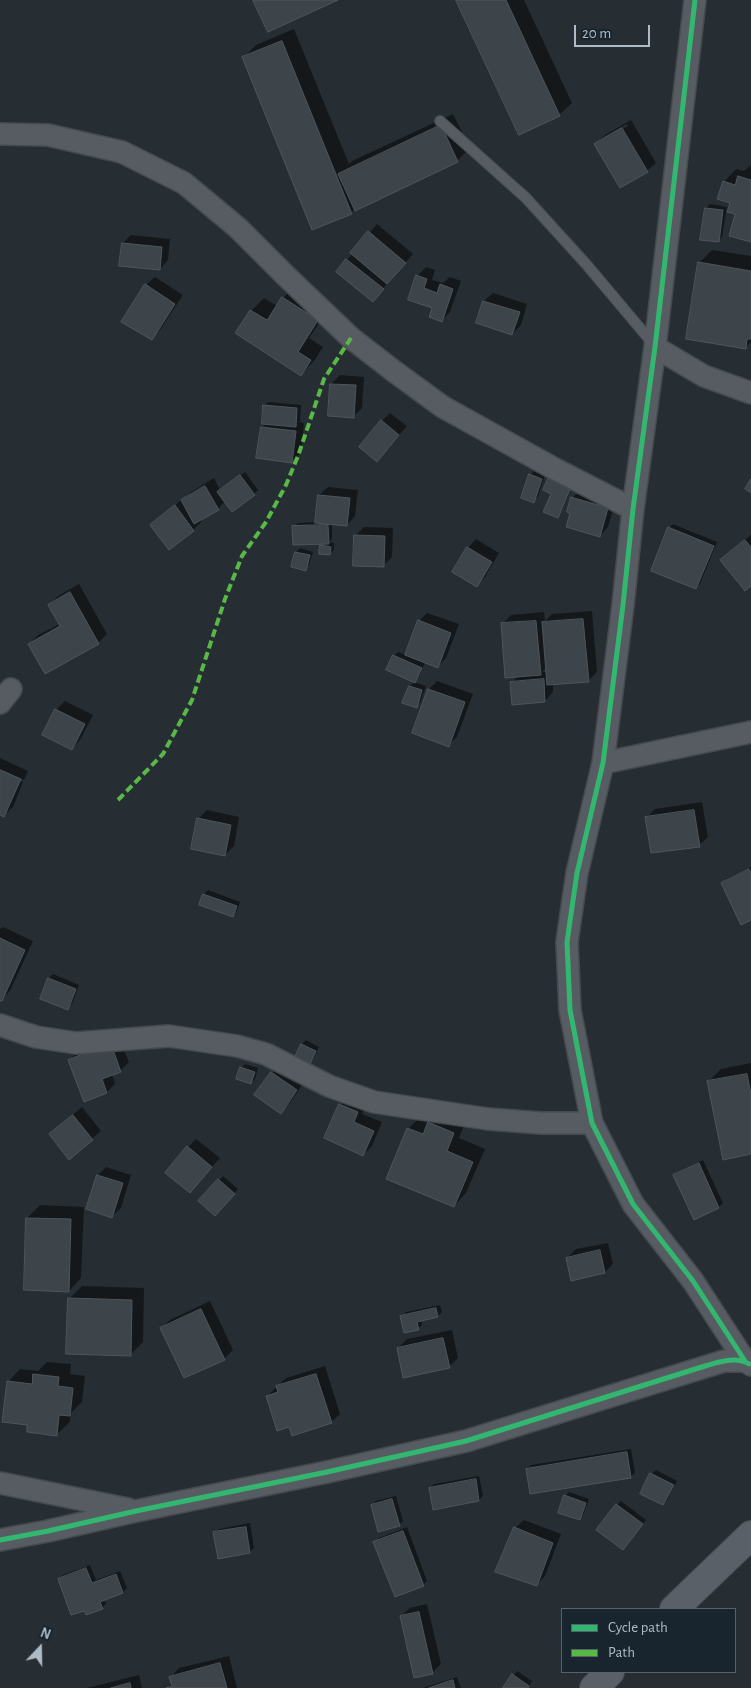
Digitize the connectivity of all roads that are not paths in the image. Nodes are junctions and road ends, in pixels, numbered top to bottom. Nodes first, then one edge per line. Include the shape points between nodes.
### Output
1 (695, 0) edge
2 (440, 121) dead end
3 (0, 134) edge
4 (655, 347) junction
5 (751, 393) edge
6 (633, 508) junction
7 (751, 732) edge
8 (603, 763) junction
9 (0, 1025) edge
10 (592, 1123) junction
11 (748, 1363) edge
12 (0, 1483) edge
13 (136, 1511) junction
14 (0, 1540) edge
15 (749, 1540) edge
16 (675, 1608) edge
17 (609, 1673) edge
18 (594, 1688) edge

1 - 4 street
2 - 4 lane via 526,198
3 - 6 street via 48,135 122,152 184,183 238,228 351,338 443,407
4 - 5 street via 704,376
4 - 6 street
6 - 8 street
7 - 8 street
8 - 10 street via 577,873 567,942 570,1010
9 - 10 street via 36,1037 76,1043 169,1036 237,1046 266,1054 329,1086 374,1102 488,1119
10 - 11 street via 633,1204
11 - 13 street via 724,1361 705,1366 466,1440
12 - 13 street
13 - 14 street
15 - 16 main road
17 - 18 main road

